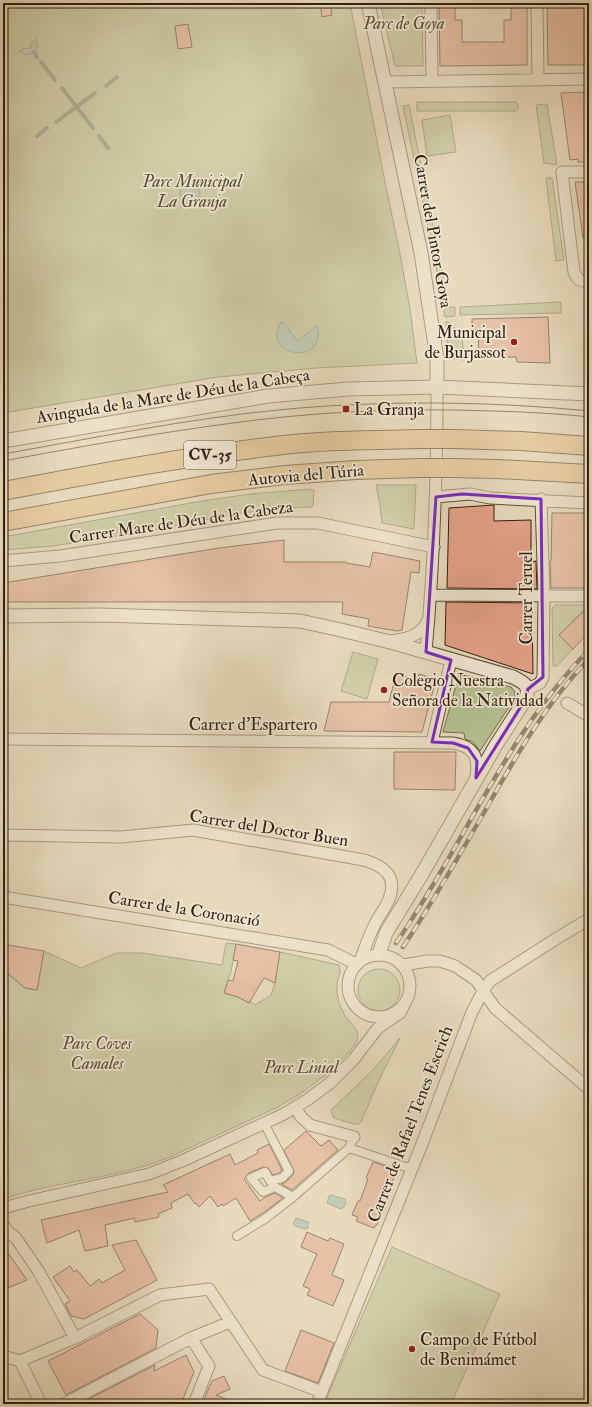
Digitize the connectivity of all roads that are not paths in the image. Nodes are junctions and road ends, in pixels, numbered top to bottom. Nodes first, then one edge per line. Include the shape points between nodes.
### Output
1 (368, 3) edge
2 (431, 3) edge
3 (537, 3) edge
4 (538, 79) junction
5 (589, 79) edge
6 (432, 81) junction
7 (386, 82) junction
8 (589, 172) edge
9 (586, 282) edge
10 (437, 387) junction
11 (589, 394) edge
12 (3, 441) edge
13 (589, 446) edge
14 (589, 474) edge
15 (3, 491) edge
16 (436, 497) junction
17 (541, 499) junction
18 (589, 503) edge
19 (3, 522) edge
20 (434, 547) junction
21 (3, 561) edge
22 (431, 595) junction
23 (544, 596) junction
24 (589, 596) edge
25 (430, 613) junction
26 (3, 616) edge
27 (388, 641) junction
28 (426, 652) junction
29 (451, 660) junction
30 (528, 689) junction
31 (567, 703) dead end
32 (589, 716) edge
33 (3, 739) edge
34 (432, 742) junction
35 (476, 778) junction
36 (3, 836) edge
37 (3, 897) edge
38 (589, 919) edge
39 (379, 954) junction
40 (428, 961) junction
41 (358, 962) junction
42 (403, 966) junction
43 (410, 980) junction
44 (483, 991) junction
45 (406, 1001) junction
46 (589, 1089) edge
47 (296, 1108) junction
48 (264, 1123) junction
49 (354, 1137) joint
50 (349, 1148) junction
51 (412, 1169) junction
52 (292, 1197) junction
53 (3, 1208) edge
54 (3, 1225) edge
55 (237, 1236) dead end
56 (230, 1322) junction
57 (75, 1338) junction
58 (191, 1338) junction
59 (3, 1356) edge
60 (20, 1362) junction
61 (322, 1392) junction
62 (41, 1404) edge
63 (64, 1404) edge
64 (194, 1404) edge
65 (317, 1404) edge

1 - 7 street, Carrer del Pintor Goya
2 - 6 street
3 - 4 street
4 - 5 street
4 - 6 street
6 - 7 street
7 - 10 street, Carrer del Pintor Goya via 421,253 437,358
8 - 9 street via 562,172 574,272 576,278
10 - 11 street, Avinguda de la Mare de Déu de la Cabeça
10 - 12 street, Avinguda de la Mare de Déu de la Cabeça via 348,389 268,396
10 - 16 street, Carrer del Pintor Goya
13 - 15 highway, Autovia del Túria / CV-35, bridge via 453,439 356,440 276,446 163,462
14 - 19 highway, Autovia del Túria / CV-35, bridge via 420,468 293,474 211,484
16 - 17 street via 470,494 490,498
16 - 20 street, Carrer del Pintor Goya
17 - 18 street
17 - 23 street, Carrer Teruel
20 - 21 street, Carrer Mare de Déu de la Cabeza via 318,523 277,523 60,556
20 - 22 street, Carrer del Pintor Goya
22 - 23 street
22 - 25 street, Carrer del Pintor Goya
23 - 24 street
23 - 30 street, Carrer Teruel via 543,677 540,683
25 - 27 street, Carrer del Pintor Goya via 418,633 404,639
25 - 28 street, Carrer del Pintor Goya
26 - 27 street via 100,615 285,620
27 - 28 street
28 - 29 street
29 - 30 street via 513,677 526,684
29 - 34 street
30 - 35 street via 525,700
31 - 32 street
33 - 34 street, Carrer d'Espartero
34 - 35 street, Carrer d'Espartero via 453,742 468,748 477,761
35 - 39 street via 386,933
36 - 41 street, Carrer del Doctor Buen via 121,838 193,830 378,864 392,880 392,890
37 - 41 street, Carrer de la Coronació via 328,950
38 - 44 street, Carrer de Rafael Tenes Escrich via 490,981
39 - 41 street via 368,956
39 - 42 street via 390,956
40 - 42 street
40 - 43 street
40 - 44 street via 440,961 455,966 476,980
41 - 45 street via 348,979 350,998 356,1007 364,1013 382,1017 400,1009
42 - 43 street
43 - 45 street via 410,991
44 - 46 street via 495,1008
44 - 51 street, Carrer de Rafael Tenes Escrich via 472,1012
45 - 47 street via 400,1013 378,1028 342,1071
47 - 48 street
47 - 49 street via 310,1125
48 - 52 street via 289,1171 282,1178 270,1181 265,1172 251,1178 263,1192 275,1186
48 - 53 street via 182,1162 149,1174
49 - 50 street
50 - 51 street
50 - 52 street
51 - 61 street, Carrer de Rafael Tenes Escrich
52 - 55 street via 266,1218
54 - 57 street via 16,1238 38,1272
56 - 57 street via 209,1289 160,1296
56 - 58 street
56 - 61 street via 263,1370
57 - 60 street
58 - 63 street
58 - 64 street via 209,1366
59 - 60 street
60 - 62 street
61 - 65 street, Carrer de Rafael Tenes Escrich

